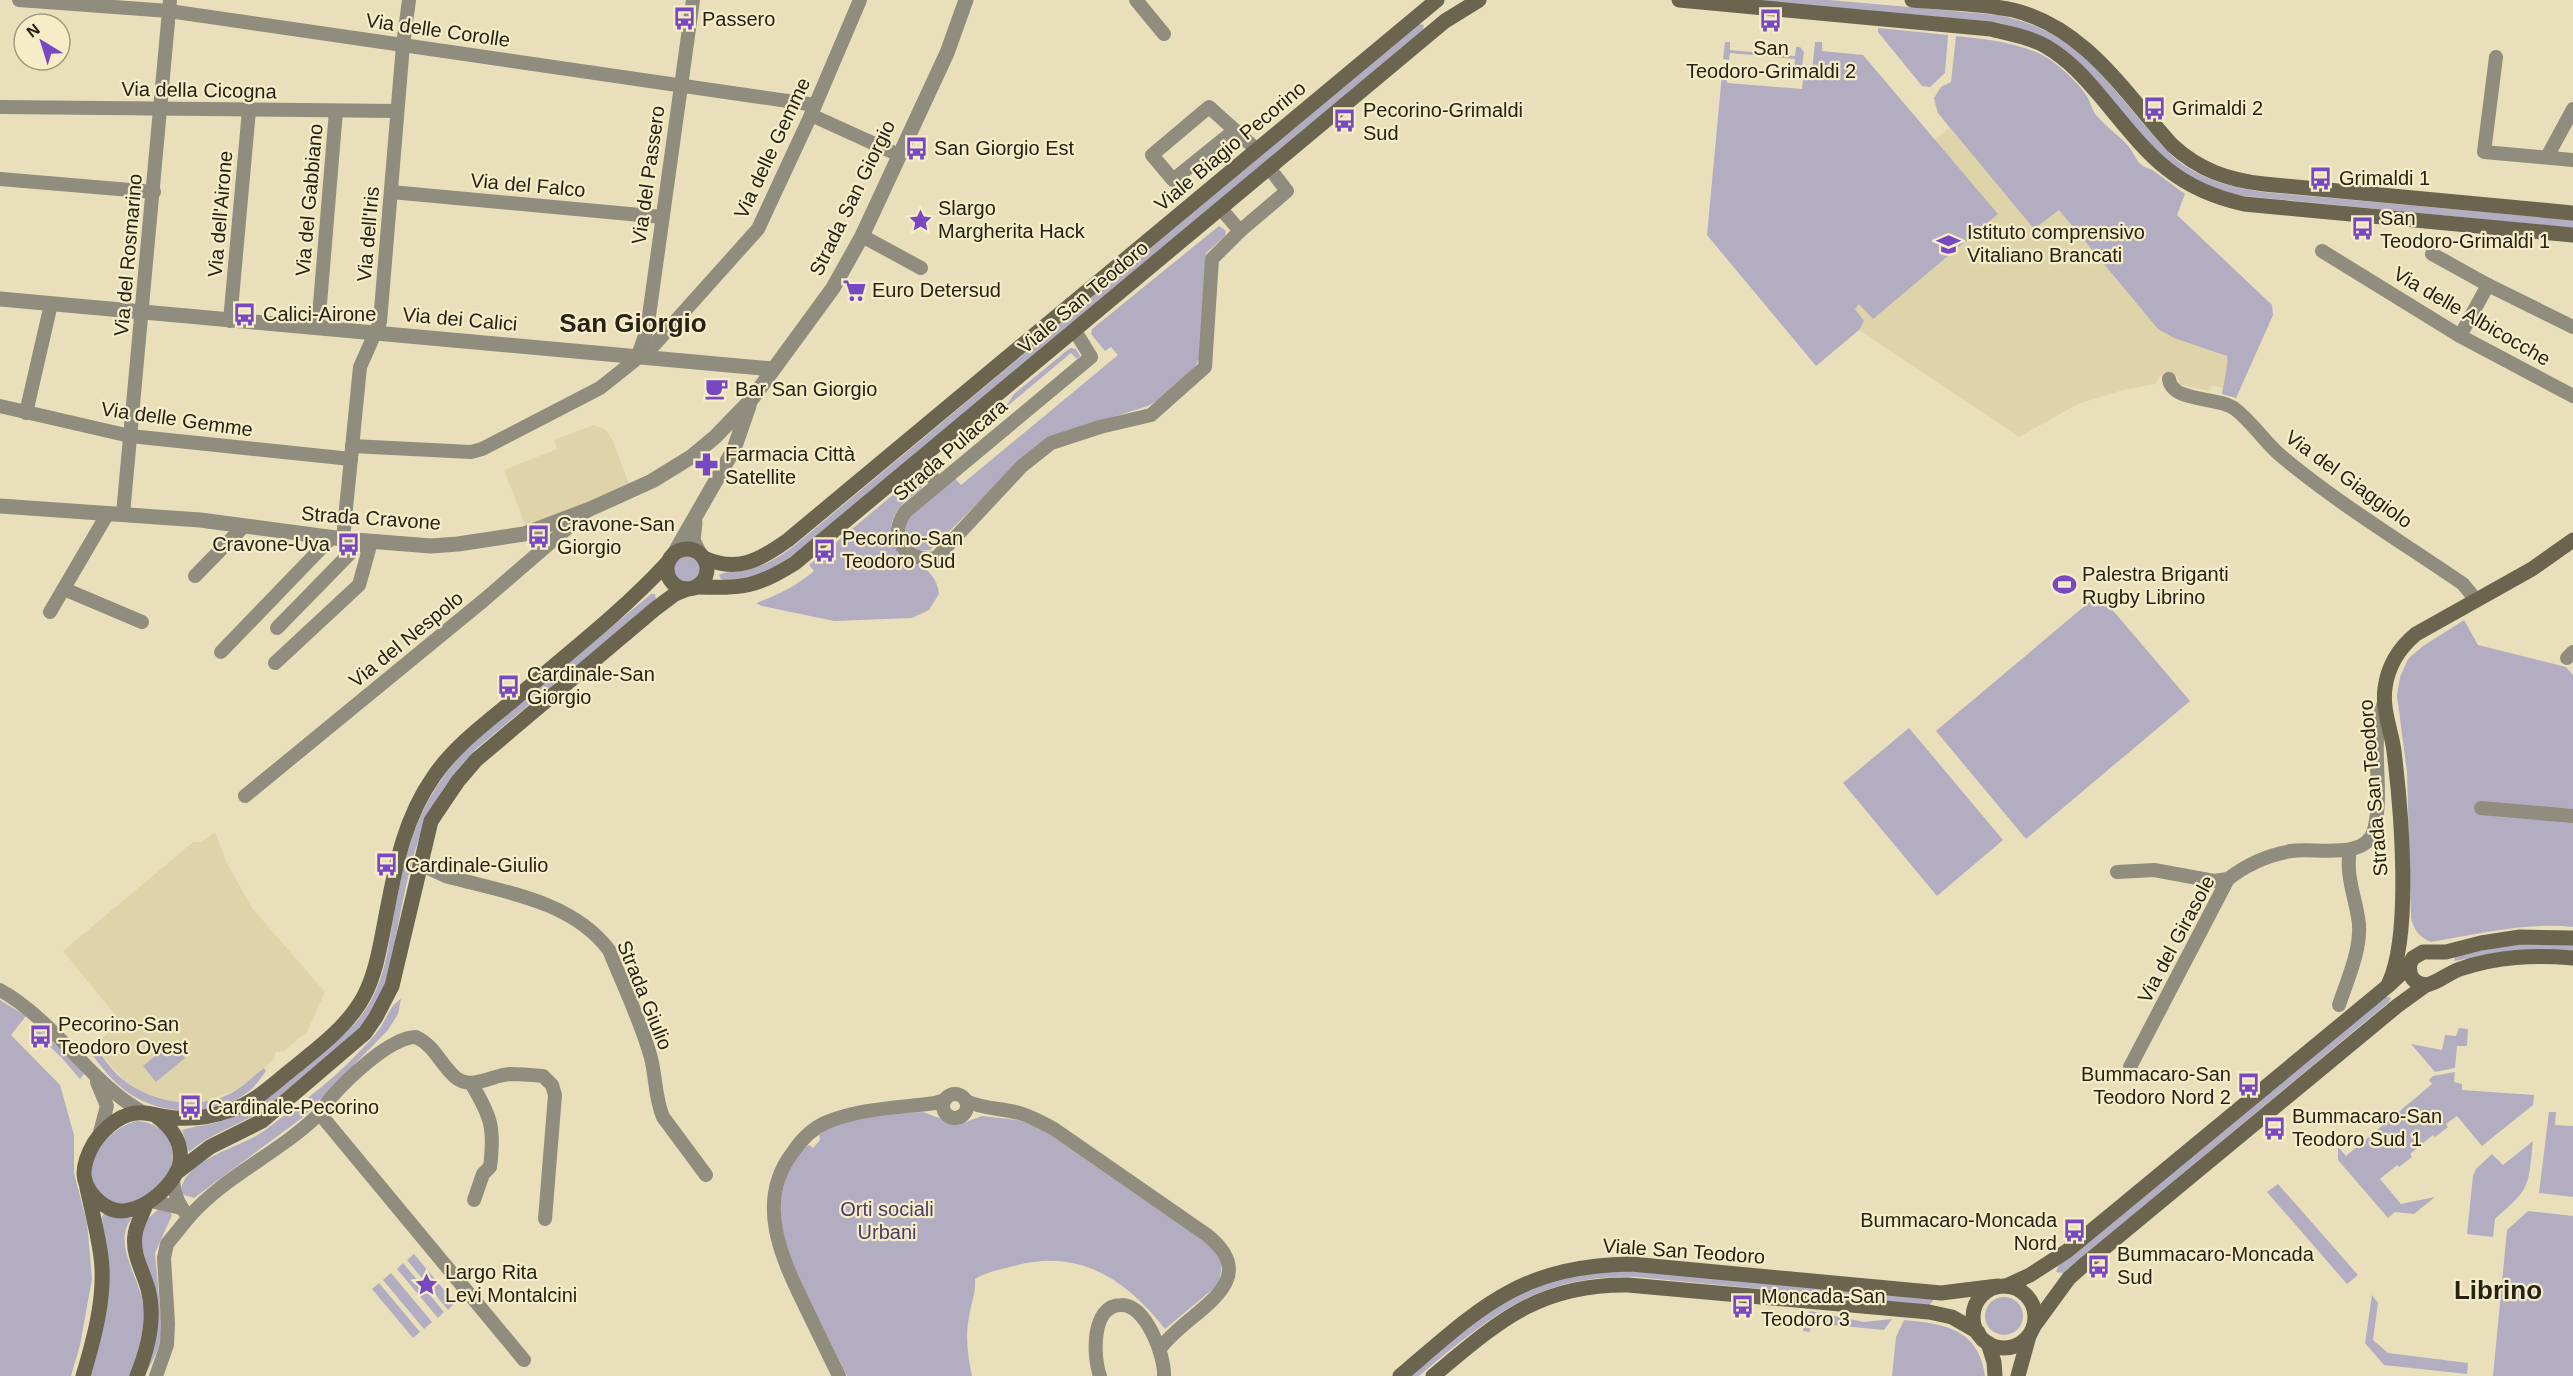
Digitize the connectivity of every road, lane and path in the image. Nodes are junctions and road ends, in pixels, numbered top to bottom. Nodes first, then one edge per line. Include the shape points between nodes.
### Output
1 (19, 0) edge
2 (409, 0) edge
3 (693, 0) edge
4 (860, 0) edge
5 (966, 0) edge
6 (1136, 0) edge
7 (1437, 0) edge
8 (1479, 0) edge
9 (1679, 0) edge
10 (1912, 0) edge
11 (169, 5) edge
12 (1164, 34) dead end
13 (403, 45) junction
14 (2496, 57) dead end
15 (680, 84) junction
16 (0, 107) edge
17 (2573, 109) edge
18 (159, 110) junction
19 (249, 110) junction
20 (813, 110) junction
21 (336, 111) junction
22 (398, 111) junction
23 (1235, 130) junction
24 (1257, 150) junction
25 (899, 155) junction
26 (2547, 157) junction
27 (2573, 160) edge
28 (1270, 169) junction
29 (0, 179) edge
30 (154, 192) junction
31 (391, 192) junction
32 (1222, 210) junction
33 (2573, 213) edge
34 (662, 217) junction
35 (1240, 231) junction
36 (2573, 235) edge
37 (862, 236) junction
38 (2322, 251) dead end
39 (2432, 254) dead end
40 (921, 268) dead end
41 (2488, 285) junction
42 (0, 299) edge
43 (51, 304) junction
44 (142, 313) junction
45 (230, 321) junction
46 (2573, 327) edge
47 (318, 328) junction
48 (1075, 331) junction
49 (375, 333) junction
50 (2460, 336) junction
51 (638, 356) junction
52 (773, 369) junction
53 (2169, 379) dead end
54 (2573, 396) edge
55 (751, 400) junction
56 (0, 406) edge
57 (26, 413) junction
58 (130, 436) junction
59 (715, 437) junction
60 (734, 449) junction
61 (351, 452) junction
62 (919, 460) junction
63 (937, 483) junction
64 (0, 506) edge
65 (590, 509) junction
66 (115, 514) junction
67 (695, 520) junction
68 (244, 526) junction
69 (337, 539) junction
70 (2573, 540) edge
71 (367, 541) junction
72 (702, 556) junction
73 (671, 558) junction
74 (195, 576) dead end
75 (692, 588) junction
76 (64, 589) junction
77 (2476, 600) junction
78 (50, 612) dead end
79 (142, 622) dead end
80 (277, 627) dead end
81 (221, 652) dead end
82 (275, 663) dead end
83 (2384, 703) junction
84 (245, 796) dead end
85 (2481, 808) dead end
86 (2573, 816) edge
87 (2350, 850) junction
88 (419, 865) junction
89 (2117, 872) dead end
90 (2228, 879) junction
91 (2402, 915) junction
92 (2400, 937) junction
93 (2573, 938) edge
94 (2429, 953) junction
95 (2573, 958) edge
96 (2410, 962) junction
97 (2432, 982) junction
98 (2389, 985) junction
99 (0, 990) edge
100 (2339, 1005) dead end
101 (2130, 1067) dead end
102 (91, 1072) junction
103 (471, 1083) junction
104 (966, 1101) junction
105 (945, 1106) junction
106 (992, 1109) junction
107 (150, 1114) junction
108 (320, 1114) junction
109 (961, 1117) junction
110 (99, 1136) junction
111 (175, 1175) junction
112 (706, 1175) dead end
113 (87, 1188) junction
114 (474, 1200) dead end
115 (149, 1202) junction
116 (185, 1213) junction
117 (545, 1219) dead end
118 (2050, 1264) junction
119 (2069, 1278) junction
120 (2002, 1286) junction
121 (1933, 1292) junction
122 (1929, 1312) junction
123 (1180, 1327) junction
124 (2032, 1330) junction
125 (1152, 1332) junction
126 (1983, 1337) junction
127 (1160, 1349) junction
128 (524, 1360) dead end
129 (83, 1376) edge
130 (137, 1376) edge
131 (156, 1376) edge
132 (839, 1376) edge
133 (1100, 1376) edge
134 (1164, 1376) edge
135 (1400, 1376) edge
136 (1433, 1376) edge
137 (1995, 1376) edge
138 (2018, 1376) edge

1 - 11 street, Via delle Corolle
2 - 13 street, Via dell'Iris
3 - 15 street, Via del Passero
4 - 20 street, Via delle Gemme
5 - 25 street, Strada San Giorgio via 947,53
6 - 12 street
7 - 24 main road, Viale Biagio Pecorino
8 - 28 main road, Viale San Teodoro via 1445,21
9 - 36 main road via 1991,29 2034,40 2077,70 2166,170 2227,200
10 - 33 main road via 1998,8 2051,24 2093,55 2172,145 2220,176 2264,184
11 - 13 street, Via delle Corolle
11 - 18 street, Via del Rosmarino
13 - 15 street, Via delle Corolle
13 - 22 street, Via dell'Iris
14 - 26 street via 2484,152
15 - 20 street, Via delle Corolle
15 - 34 street, Via del Passero
16 - 18 street, Via della Cicogna
17 - 26 street
18 - 19 street, Via della Cicogna
18 - 30 street, Via del Rosmarino
19 - 21 street, Via della Cicogna
19 - 45 street, Via dell'Airone
20 - 25 street, Via delle Corolle
20 - 51 street, Via delle Gemme via 758,229 654,345
21 - 22 street, Via della Cicogna
21 - 47 street, Via del Gabbiano
22 - 31 street, Via dell'Iris
23 - 23 street via 1209,107 1152,155 1173,180
23 - 24 street
24 - 72 main road, Viale Biagio Pecorino via 788,540 766,556 742,564 719,565
25 - 37 street, Strada San Giorgio
26 - 27 street
28 - 32 main road, Viale San Teodoro
28 - 35 street via 1287,191
29 - 30 street
30 - 44 street, Via del Rosmarino
31 - 34 street, Via del Falco
31 - 49 street, Via dell'Iris via 380,322
32 - 35 street
32 - 48 main road, Viale San Teodoro
34 - 51 street, Via del Passero via 646,330
35 - 63 street, Strada Pulacara via 1212,259 1205,367 1164,405 1150,416 1051,443 1022,466 936,558 924,560 902,546 897,537 899,521
37 - 40 street
37 - 52 street, Strada San Giorgio via 833,288
38 - 50 street, Via delle Albicocche
39 - 41 street
41 - 46 street
41 - 50 street
42 - 43 street, Via dei Calici
43 - 44 street, Via dei Calici
43 - 57 street
44 - 45 street, Via dei Calici
44 - 58 street, Via del Rosmarino
45 - 47 street, Via dei Calici
47 - 49 street, Via dei Calici
48 - 62 main road, Viale San Teodoro
48 - 63 street, Strada Pulacara via 1091,357
49 - 51 street, Via dei Calici
49 - 61 street, Via dell'Iris via 360,367
50 - 54 street, Via delle Albicocche
51 - 52 street, Via dei Calici
51 - 61 street, Via delle Gemme via 600,388 471,452
52 - 55 street, Strada San Giorgio
53 - 77 street, Via del Giaggiolo via 2180,394 2232,407 2278,453 2463,584
55 - 59 street, Strada San Giorgio
55 - 60 street, Strada San Giorgio
56 - 57 street, Via delle Gemme
57 - 58 street, Via delle Gemme
58 - 61 street, Via delle Gemme
58 - 66 street, Via del Rosmarino
59 - 60 street
59 - 65 street, Strada Cravone via 674,469
60 - 67 street, Strada San Giorgio
61 - 69 street, Via dell'Iris
62 - 63 street
62 - 75 main road, Viale San Teodoro via 770,580 740,588
64 - 66 street, Strada Cravone
65 - 71 street, Strada Cravone via 524,534 458,544
65 - 84 street, Via del Nespolo
66 - 68 street, Strada Cravone
66 - 76 street
67 - 72 street via 693,540
67 - 73 street, Strada San Giorgio
68 - 69 street, Strada Cravone
68 - 74 street
69 - 71 street, Strada Cravone
69 - 81 street
70 - 77 main road, Strada San Teodoro via 2532,569
71 - 80 street
71 - 82 street via 359,585
72 - 73 main road via 688,549
72 - 75 main road via 705,577
73 - 75 main road via 671,582 681,589
73 - 107 main road via 636,597 464,741 436,772 415,808 400,846 370,982 345,1023 249,1102 216,1114 176,1118
75 - 88 main road via 675,594 655,609 476,760 431,821
76 - 78 street
76 - 79 street
77 - 83 main road, Strada San Teodoro via 2406,643 2392,661
83 - 87 street via 2375,737 2377,816 2373,834 2364,845
83 - 91 main road, Strada San Teodoro via 2394,751
85 - 86 street
87 - 90 street, Via del Girasole via 2288,851 2245,867
87 - 100 street via 2349,876 2359,925
88 - 111 main road via 392,986 365,1033 262,1121 210,1147
88 - 112 street, Strada Giulio via 446,876 504,889 560,911 602,941 648,1049 658,1106
89 - 90 street via 2154,870 2214,881
90 - 101 street, Via del Girasole
91 - 92 main road, Strada San Teodoro
91 - 94 main road via 2407,935
92 - 96 main road
92 - 98 main road, Strada San Teodoro via 2397,968
93 - 94 main road via 2500,939
94 - 96 main road via 2419,953
94 - 97 main road via 2442,966
95 - 97 main road via 2505,957 2475,964
96 - 97 main road via 2409,972 2414,980
96 - 98 main road, Viale San Teodoro
97 - 119 main road via 2397,1006
98 - 118 main road, Viale San Teodoro
99 - 102 street via 53,1030
102 - 107 street via 117,1096
102 - 110 street via 107,1106
103 - 108 street via 455,1077 425,1041 408,1037 386,1049 339,1089
103 - 114 street via 488,1110 492,1127 490,1167 483,1174
103 - 117 street via 508,1074 543,1076 552,1085 555,1095
104 - 105 street via 957,1094
104 - 106 street
104 - 109 street via 968,1107
105 - 109 street via 954,1119
105 - 132 street via 886,1107 824,1123 800,1142 777,1181 773,1215 784,1263
106 - 109 street
106 - 123 street via 1018,1112 1054,1129 1222,1248 1229,1269 1224,1289
107 - 110 main road via 122,1117
107 - 111 main road via 176,1136 180,1163
108 - 116 street
108 - 128 street
110 - 113 main road via 85,1161
111 - 115 main road
111 - 116 street via 173,1188
113 - 115 main road via 111,1210 127,1212
113 - 129 main road via 101,1258 101,1278 95,1335
115 - 116 street
115 - 130 main road via 135,1234 135,1251 152,1314
116 - 131 street via 167,1244 164,1258 167,1345
118 - 119 main road via 2051,1278
118 - 120 main road, Viale San Teodoro
119 - 124 main road
120 - 121 main road, Viale San Teodoro
120 - 124 main road via 2014,1287 2028,1296 2035,1310
120 - 126 main road via 1983,1294 1975,1308 1974,1324
121 - 122 main road via 1939,1303
121 - 135 main road, Viale San Teodoro via 1631,1264 1585,1266 1534,1280 1496,1298
122 - 126 main road via 1952,1317
122 - 136 main road via 1606,1285 1558,1294 1519,1309
123 - 125 street via 1162,1334
123 - 127 street
124 - 126 main road via 2011,1347
124 - 138 main road
125 - 127 street
125 - 133 street via 1134,1309 1120,1304 1111,1308 1101,1319 1096,1335 1095,1359
126 - 137 main road via 1994,1362
127 - 134 street

